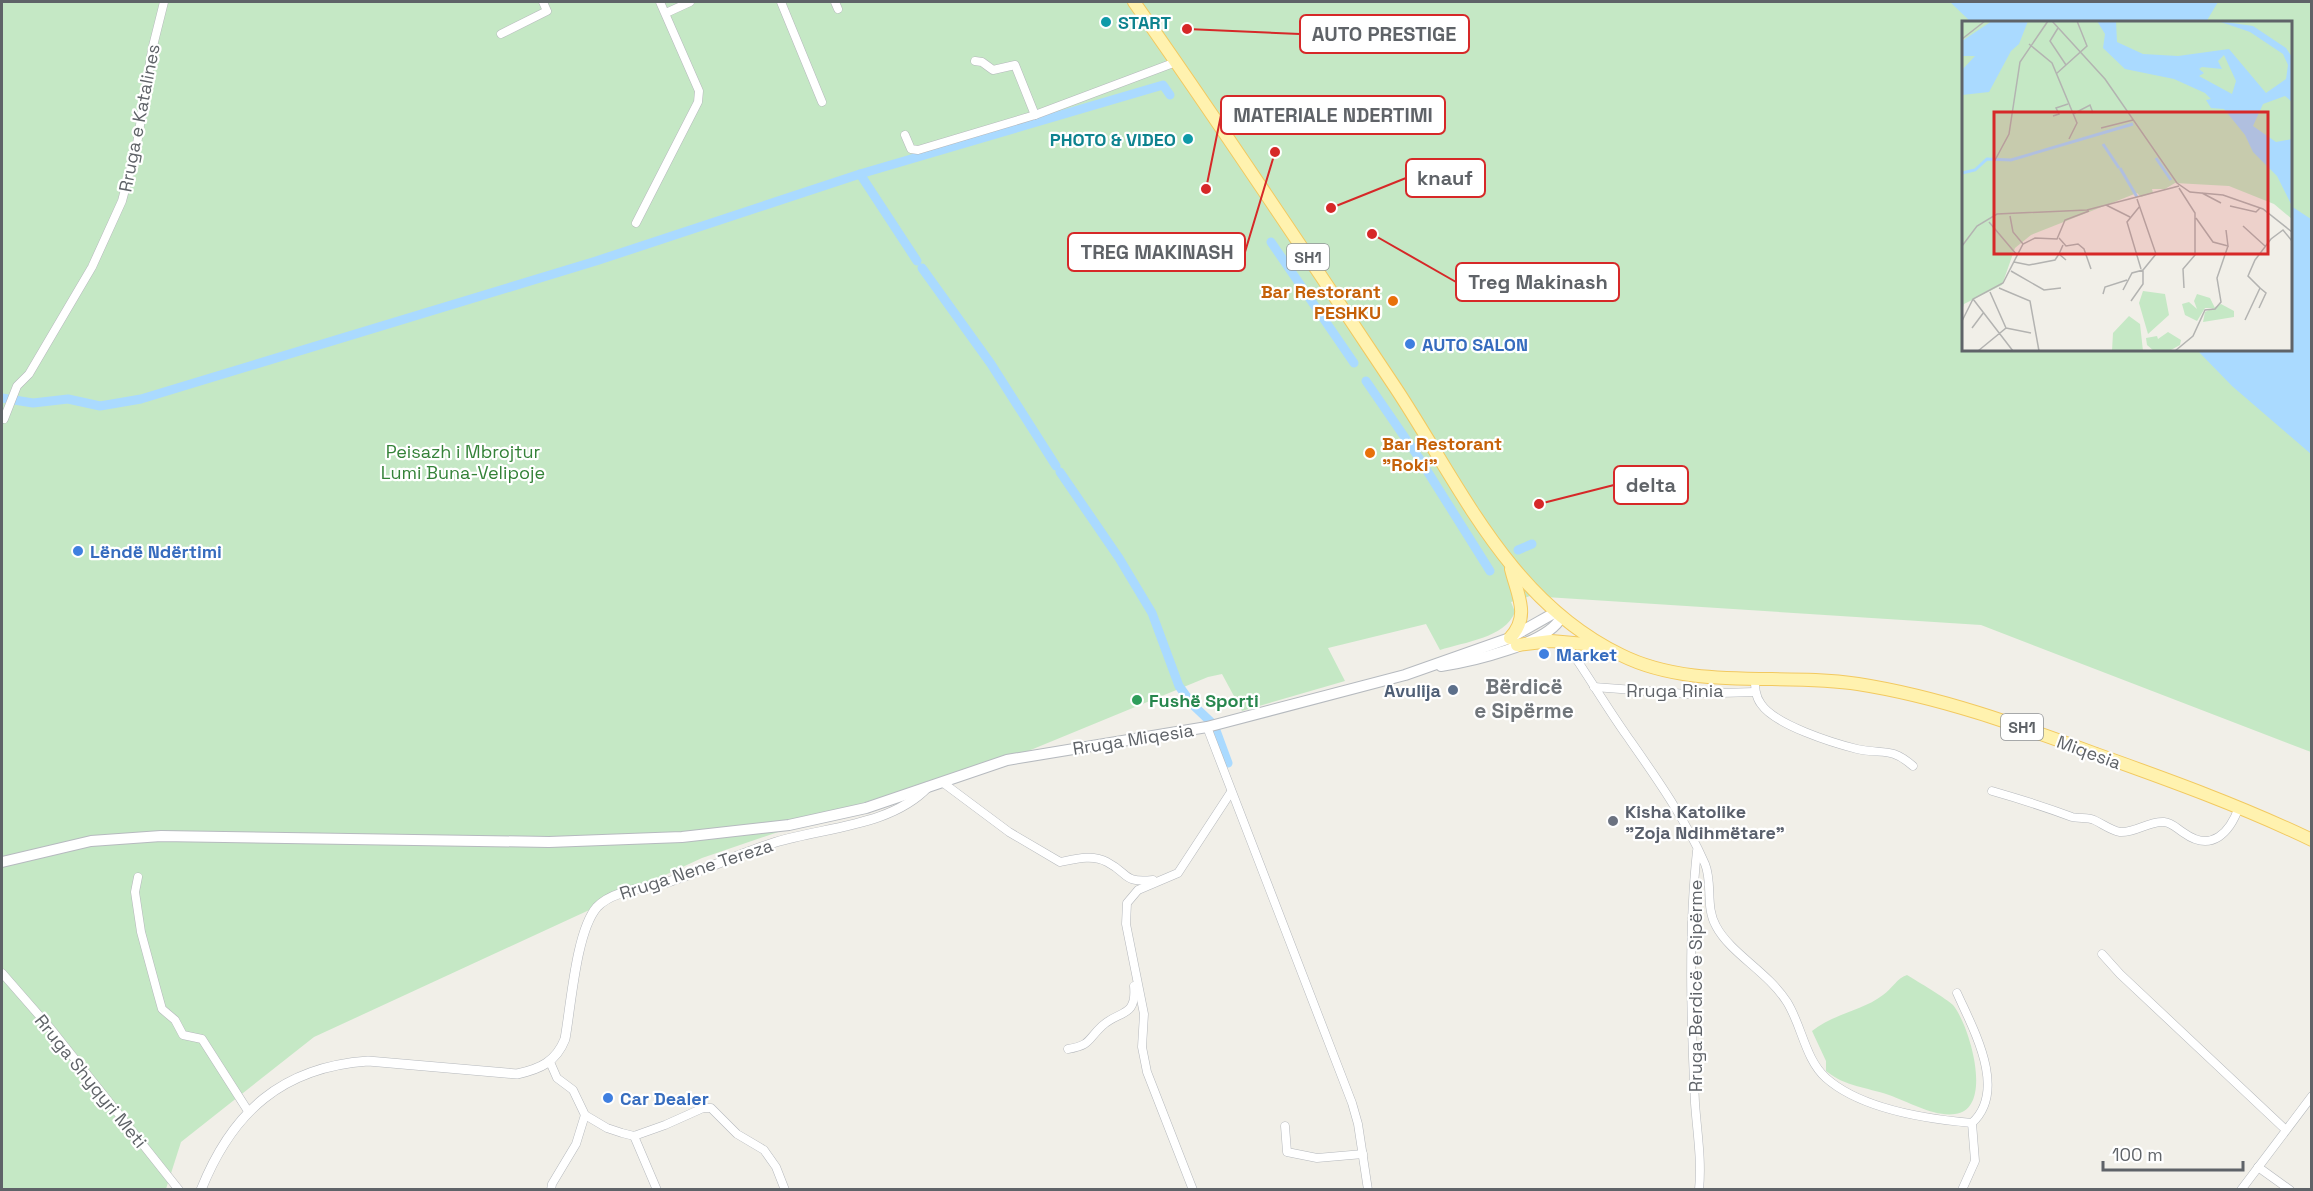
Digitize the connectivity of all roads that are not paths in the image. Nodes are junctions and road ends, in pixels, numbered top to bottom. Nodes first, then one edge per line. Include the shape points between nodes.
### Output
1 (164, 2) edge
2 (543, 2) edge
3 (660, 2) edge
4 (690, 2) edge
5 (782, 2) edge
6 (1134, 2) edge
7 (666, 13) junction
8 (501, 34) dead end
9 (975, 61) dead end
10 (1176, 62) junction
11 (822, 102) dead end
12 (1035, 115) junction
13 (905, 135) dead end
14 (636, 223) dead end
15 (4, 419) dead end
16 (1509, 565) junction
17 (1559, 614) junction
18 (1563, 641) junction
19 (1513, 642) junction
20 (1608, 648) junction
21 (1755, 678) junction
22 (1594, 687) junction
23 (1755, 692) junction
24 (1209, 727) junction
25 (1913, 766) dead end
26 (942, 782) junction
27 (928, 787) junction
28 (1992, 791) dead end
29 (1231, 792) junction
30 (2239, 807) junction
31 (2312, 840) edge
32 (1697, 849) junction
33 (2, 862) edge
34 (138, 877) dead end
35 (1158, 880) junction
36 (2102, 954) dead end
37 (1135, 969) junction
38 (2, 973) edge
39 (1957, 993) dead end
40 (1068, 1049) dead end
41 (550, 1062) junction
42 (2312, 1095) edge
43 (248, 1111) junction
44 (585, 1115) junction
45 (1972, 1123) junction
46 (1285, 1126) dead end
47 (2286, 1130) junction
48 (634, 1136) junction
49 (1363, 1154) junction
50 (2259, 1167) junction
51 (179, 1190) edge
52 (201, 1190) edge
53 (551, 1190) edge
54 (657, 1190) edge
55 (785, 1190) edge
56 (1193, 1190) edge
57 (1368, 1190) edge
58 (1699, 1190) edge
59 (1962, 1190) edge
60 (2241, 1190) edge
61 (2289, 1190) edge

1 - 15 street, Rruga e Katalines via 122,201 74,299 29,374 17,387
2 - 8 street via 547,11
3 - 7 street
4 - 7 street
5 - 11 street
6 - 10 main road, SH1
7 - 14 street via 699,92 698,102
9 - 12 street via 993,70 1015,65
10 - 12 street
10 - 16 main road, SH1 via 1394,385
12 - 13 street via 918,150 911,149
16 - 17 main road, SH1
16 - 19 main road via 1522,605
17 - 19 main road, Rruga Miqesia
17 - 20 main road, SH1
18 - 19 main road
18 - 20 main road
18 - 22 street
19 - 24 main road, Rruga Miqesia
20 - 21 main road, Miqesia / SH1 via 1651,667
21 - 23 street
21 - 30 main road, Miqesia / SH1 via 1815,679 1929,698 1997,718
22 - 23 street, Rruga Rinia via 1687,694
22 - 32 street via 1657,777
23 - 25 street via 1765,709 1806,732 1860,749 1892,752
24 - 26 main road, Rruga Miqesia via 1029,755
24 - 29 street
26 - 27 main road, Rruga Miqesia
26 - 35 street via 1010,832 1060,862 1086,857 1106,861 1128,880
27 - 33 main road, Rruga Miqesia via 843,814 760,829 634,840 132,837 92,841
27 - 41 street, Rruga Nene Tereza via 895,811 775,843 607,899 597,907 584,931 565,1039
28 - 30 street via 2075,818 2094,820 2117,831 2136,831 2162,822 2192,838 2206,839 2222,836 2232,826
29 - 35 street via 1178,873
29 - 49 street via 1352,1103
30 - 31 main road, Miqesia / SH1
32 - 45 street via 1705,865 1714,924 1775,985 1822,1074 1845,1092 1912,1115
32 - 58 street, Rruga Berdicë e Sipërme via 1691,1003
34 - 43 street via 135,892 141,932 162,1009 175,1020 183,1035 202,1039
35 - 37 street via 1138,890 1128,903 1126,924
36 - 47 street
37 - 40 street via 1132,1006 1101,1026 1089,1042
37 - 56 street via 1144,1014 1142,1047 1147,1072
38 - 51 street, Rruga Shyqyri Meti
39 - 45 street via 1987,1071 1982,1114
41 - 43 street via 517,1074 368,1061 348,1063 299,1077
41 - 44 street via 557,1078 573,1090
42 - 47 street
43 - 52 street via 221,1145
44 - 48 street via 607,1128
44 - 53 street via 576,1144
45 - 59 street via 1975,1161
46 - 49 street via 1287,1152 1317,1158
47 - 50 street
48 - 54 street
48 - 55 street via 711,1108 737,1134 764,1150
49 - 57 street
50 - 60 street
50 - 61 street

